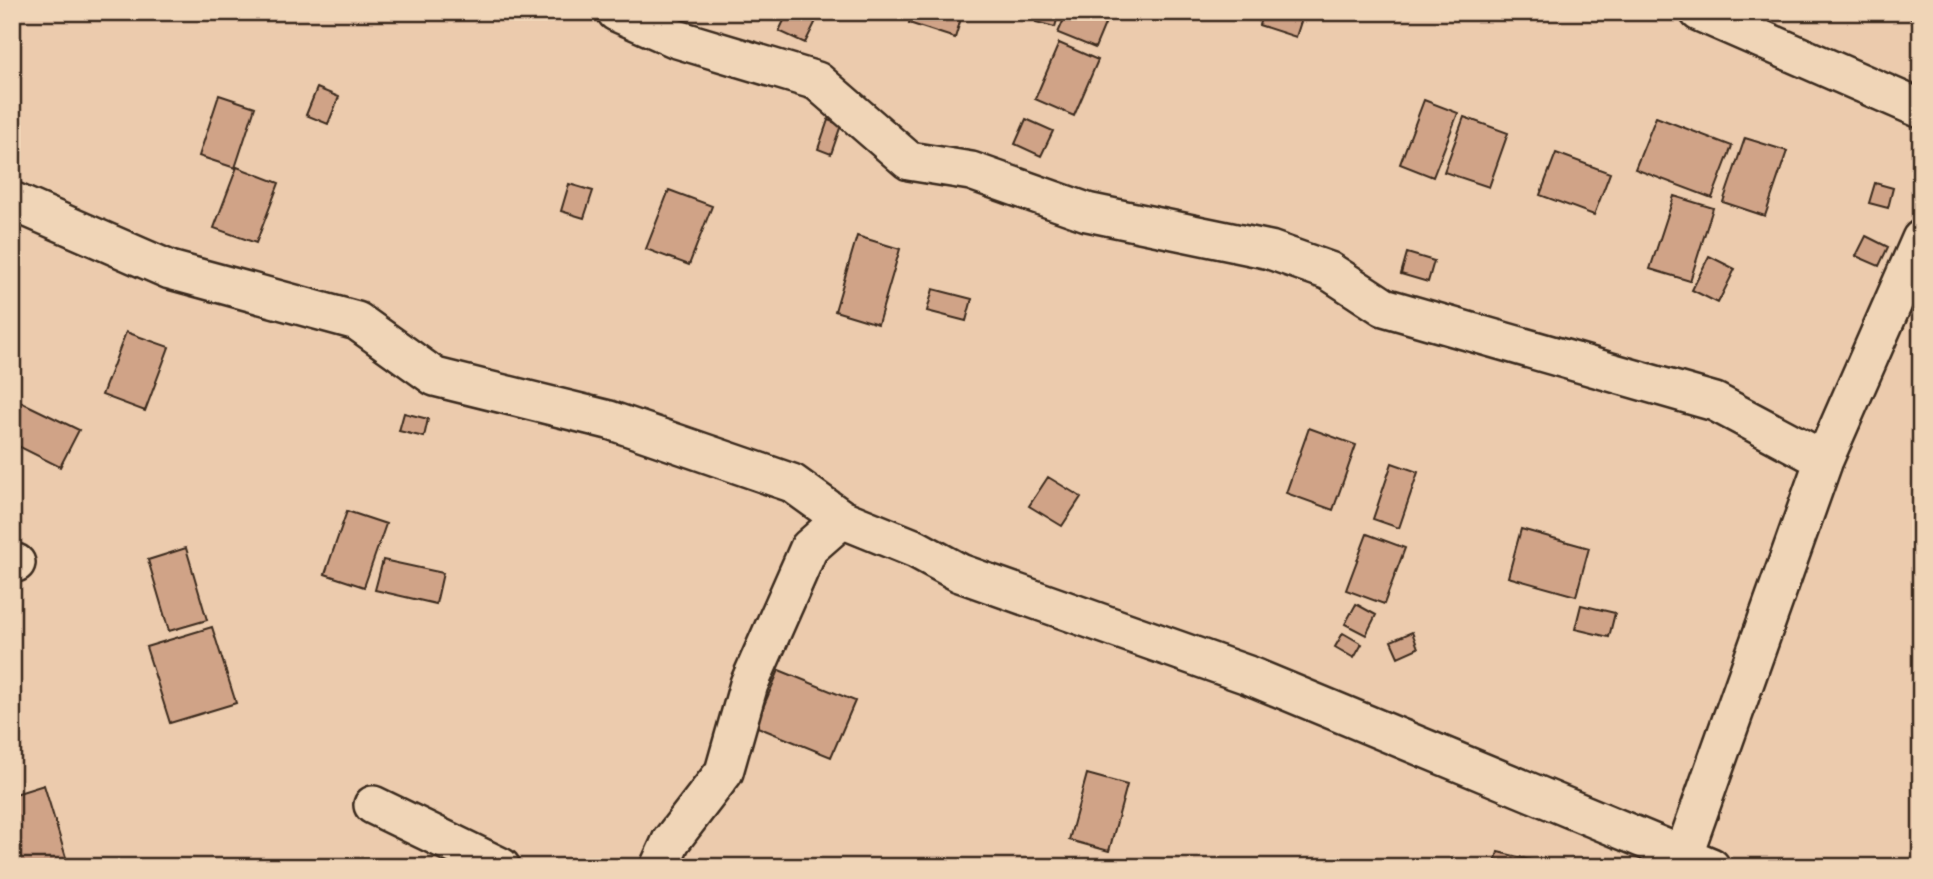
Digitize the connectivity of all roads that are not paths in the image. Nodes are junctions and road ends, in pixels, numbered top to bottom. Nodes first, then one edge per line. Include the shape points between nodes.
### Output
1 (616, 12) edge
2 (1699, 12) edge
3 (1921, 108) edge
4 (12, 201) edge
5 (1921, 239) edge
6 (1824, 460) junction
7 (842, 519) junction
8 (373, 805) dead end
9 (1684, 863) edge
10 (501, 867) edge
11 (659, 867) edge

1 - 6 street via 677,38 817,81 909,161 971,171 1087,212 1270,250 1329,271 1384,307 1715,402
2 - 3 street
4 - 7 street via 170,270 357,321 436,377 609,420 792,483
5 - 6 street
6 - 9 street
7 - 9 street via 960,573 1248,675
7 - 11 street via 809,548 749,684 724,772 671,841
8 - 10 street

